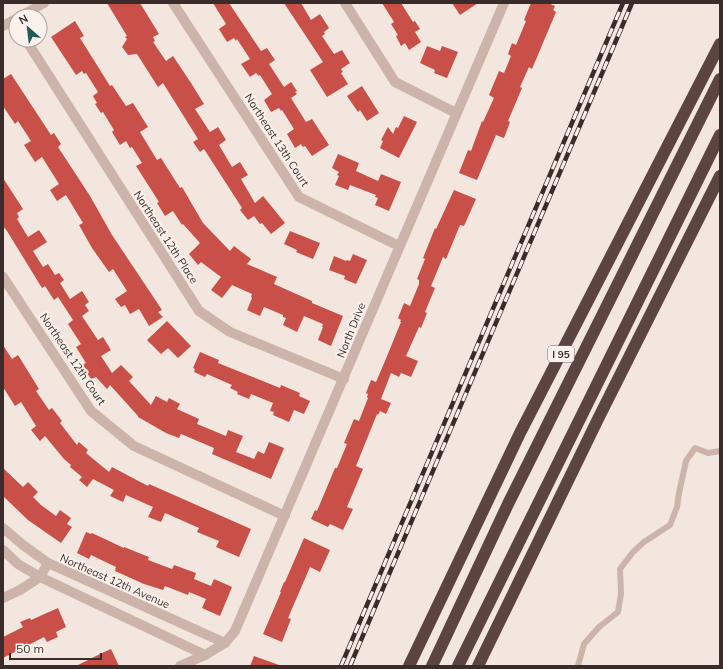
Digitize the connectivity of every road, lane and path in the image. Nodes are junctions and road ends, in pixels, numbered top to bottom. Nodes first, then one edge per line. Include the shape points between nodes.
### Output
1 (173, 3) edge
2 (345, 3) edge
3 (504, 3) edge
4 (720, 44) edge
5 (31, 48) edge
6 (720, 79) edge
7 (456, 113) junction
8 (720, 135) edge
9 (720, 176) edge
10 (399, 246) junction
11 (3, 277) edge
12 (344, 379) junction
13 (720, 451) edge
14 (285, 516) junction
15 (3, 528) edge
16 (3, 550) edge
17 (48, 563) junction
18 (40, 577) junction
19 (3, 598) edge
20 (225, 643) junction
21 (206, 655) junction
22 (180, 666) edge
23 (409, 666) edge
24 (432, 666) edge
25 (458, 666) edge
26 (478, 666) edge
27 (578, 666) edge

1 - 10 street, Northeast 13th Court via 300,197
2 - 7 street via 395,82
3 - 7 street, North Drive
4 - 23 highway, I 95 via 520,433
5 - 12 street, Northeast 12th Place via 199,311 230,332
6 - 24 highway via 508,504
7 - 10 street, North Drive
8 - 25 highway
9 - 26 highway
10 - 12 street, North Drive
11 - 14 street, Northeast 12th Court via 91,411 134,446
12 - 14 street, North Drive
13 - 27 lane via 708,452 695,448 686,461 677,507 670,525 632,552 620,569 621,594 618,612 599,627 584,644
14 - 20 street, North Drive via 235,631
15 - 17 street, Northeast 12th Avenue
16 - 18 street via 18,564
17 - 18 street
17 - 20 street, Northeast 12th Avenue
18 - 19 street
18 - 21 street
20 - 21 street, North Drive
21 - 22 street, North Drive

